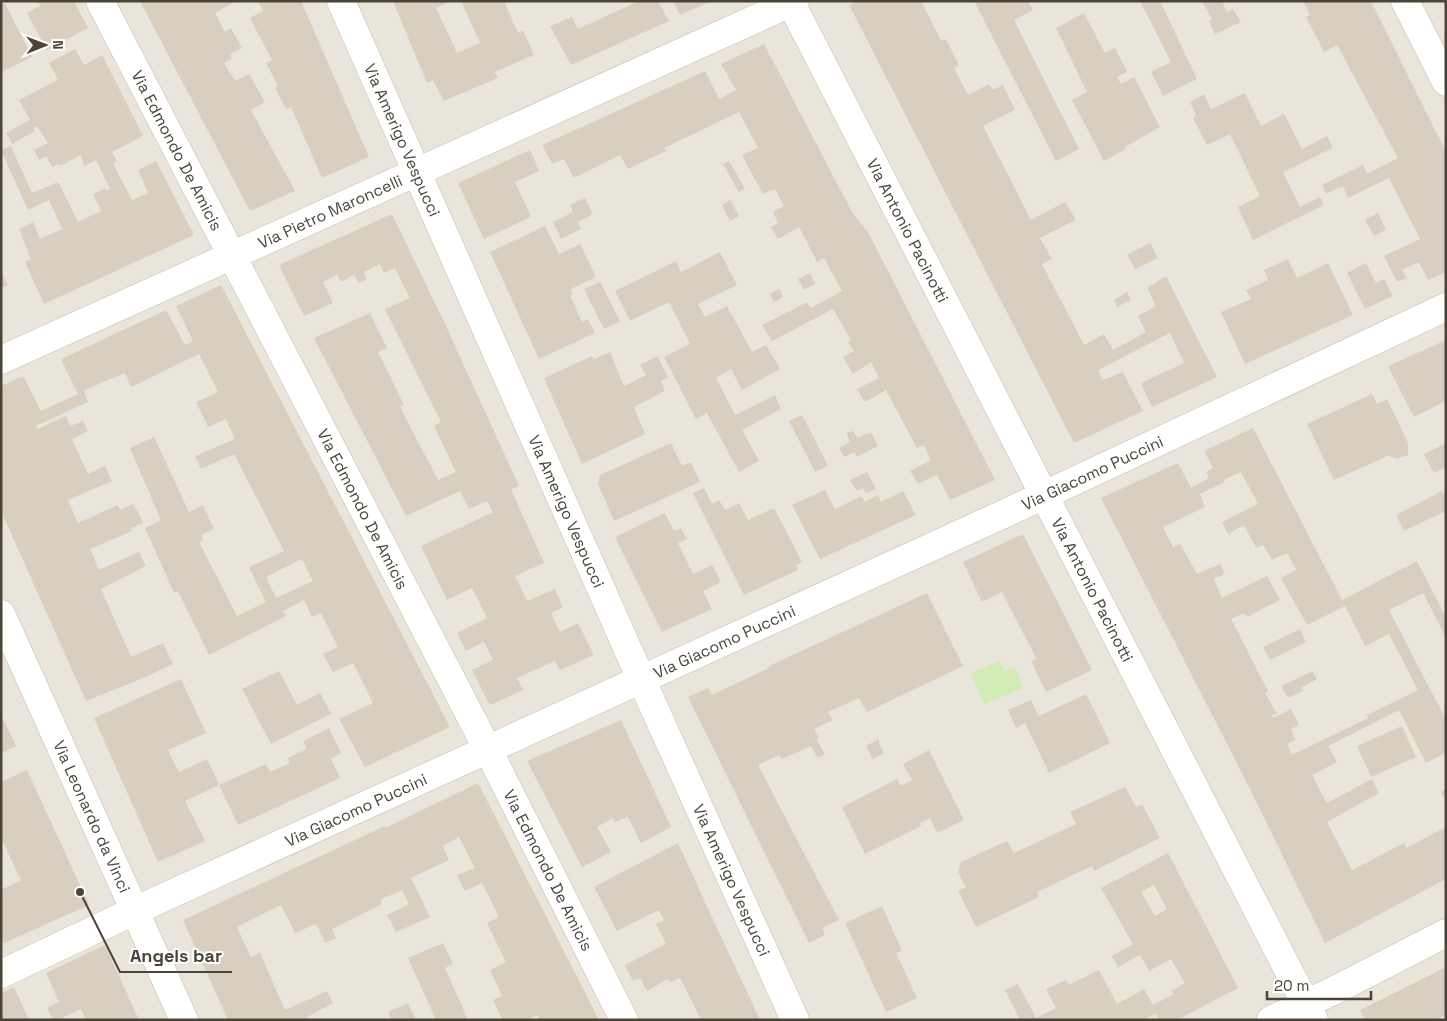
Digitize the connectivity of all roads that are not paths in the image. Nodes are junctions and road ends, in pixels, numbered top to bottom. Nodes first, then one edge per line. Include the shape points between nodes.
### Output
1 (100, 1) edge
2 (341, 1) edge
3 (1405, 1) edge
4 (792, 2) edge
5 (1446, 82) edge
6 (417, 171) junction
7 (232, 256) junction
8 (1446, 308) edge
9 (1, 360) edge
10 (1043, 496) junction
11 (1, 614) edge
12 (642, 680) junction
13 (488, 750) junction
14 (134, 911) junction
15 (1446, 934) edge
16 (1, 974) edge
17 (1310, 1012) edge
18 (184, 1020) edge
19 (624, 1020) edge
20 (796, 1020) edge
21 (1271, 1020) edge

1 - 7 street, Via Edmondo De Amicis
2 - 6 street, Via Amerigo Vespucci
3 - 5 street
4 - 6 street, Via Pietro Maroncelli
4 - 10 street, Via Antonio Pacinotti
6 - 7 street, Via Pietro Maroncelli
6 - 12 street, Via Amerigo Vespucci
7 - 9 street, Via Pietro Maroncelli
7 - 13 street, Via Edmondo De Amicis
8 - 10 street, Via Giacomo Puccini
10 - 12 street, Via Giacomo Puccini
10 - 17 street, Via Antonio Pacinotti
11 - 14 street, Via Leonardo da Vinci
12 - 13 street, Via Giacomo Puccini
12 - 20 street, Via Amerigo Vespucci
13 - 14 street, Via Giacomo Puccini
13 - 19 street, Via Edmondo De Amicis
14 - 16 street, Via Giacomo Puccini
14 - 18 street, Via Leonardo da Vinci
15 - 17 street
17 - 21 street

